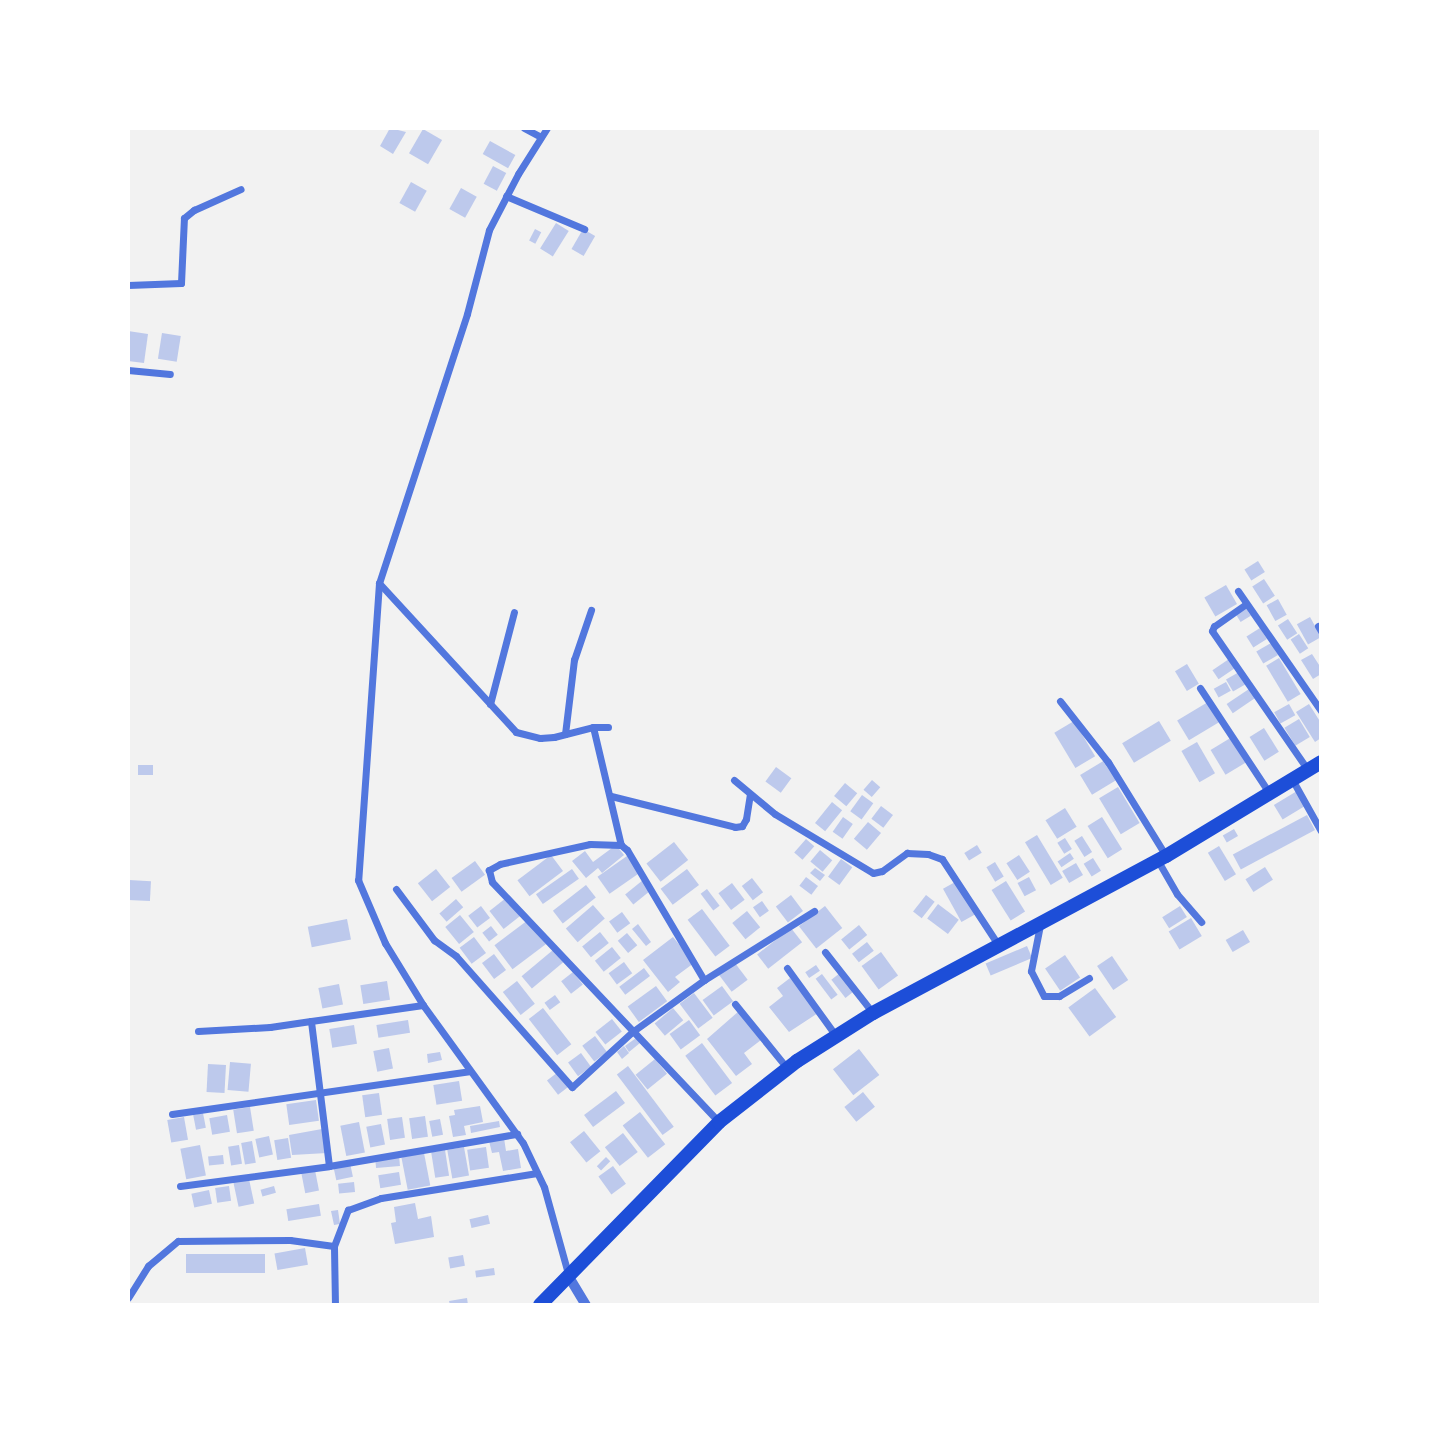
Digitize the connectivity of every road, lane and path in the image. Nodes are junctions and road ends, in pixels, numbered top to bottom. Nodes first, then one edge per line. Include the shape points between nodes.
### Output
1 (524, 128) edge
2 (547, 128) edge
3 (541, 137) junction
4 (241, 189) dead end
5 (506, 196) junction
6 (584, 229) dead end
7 (128, 285) edge
8 (128, 370) edge
9 (170, 374) dead end
10 (379, 583) junction
11 (1238, 591) dead end
12 (1247, 604) junction
13 (591, 610) dead end
14 (514, 612) dead end
15 (1200, 688) dead end
16 (1060, 701) dead end
17 (490, 704) junction
18 (1321, 710) edge
19 (593, 727) junction
20 (608, 727) dead end
21 (565, 734) junction
22 (1321, 762) edge
23 (1308, 771) junction
24 (734, 780) dead end
25 (1293, 781) junction
26 (1270, 794) junction
27 (750, 795) junction
28 (611, 796) junction
29 (1321, 831) edge
30 (621, 845) junction
31 (1162, 858) junction
32 (396, 889) dead end
33 (814, 911) dead end
34 (1201, 922) dead end
35 (1041, 924) junction
36 (999, 947) junction
37 (825, 952) dead end
38 (787, 968) dead end
39 (1088, 978) dead end
40 (704, 980) junction
41 (735, 1004) dead end
42 (423, 1005) junction
43 (873, 1013) junction
44 (311, 1021) junction
45 (198, 1031) dead end
46 (632, 1032) junction
47 (836, 1036) junction
48 (788, 1069) junction
49 (469, 1070) junction
50 (318, 1094) junction
51 (172, 1114) dead end
52 (719, 1122) junction
53 (517, 1134) junction
54 (329, 1166) junction
55 (537, 1173) junction
56 (180, 1186) dead end
57 (334, 1246) junction
58 (569, 1278) junction
59 (128, 1298) edge
60 (335, 1305) edge
61 (540, 1305) edge
62 (586, 1305) edge

1 - 3 street
2 - 3 street
3 - 5 street
4 - 7 street via 184,218 181,283
5 - 6 street
5 - 10 street via 489,230 467,314
8 - 9 street
10 - 17 street
10 - 42 street via 358,880 385,943
11 - 12 street
12 - 18 street
12 - 23 street via 1212,631
13 - 21 street via 574,660
14 - 17 street
15 - 26 street
16 - 31 street via 1108,762
17 - 21 street via 516,732 540,738
19 - 20 street
19 - 21 street
19 - 28 street
22 - 23 main road
23 - 25 main road
24 - 27 street
25 - 26 main road
25 - 29 street
26 - 31 main road
27 - 28 street via 743,826 736,827
27 - 36 street via 872,872 882,871 907,853 942,859
28 - 30 street
30 - 40 street
30 - 46 street via 603,843 500,864 489,874
31 - 34 street via 1177,894
31 - 35 main road
32 - 46 street via 434,940 456,956 572,1087
33 - 40 street
35 - 36 main road
35 - 39 street via 1031,971 1044,996 1059,996
36 - 43 main road
37 - 43 street
38 - 47 street
40 - 46 street
41 - 48 street
42 - 44 street
42 - 49 street
43 - 47 main road
44 - 45 street
44 - 50 street
46 - 52 street
47 - 48 main road
48 - 52 main road
49 - 50 street
49 - 53 street
50 - 51 street
50 - 54 street
52 - 58 main road
53 - 54 street
53 - 55 street
54 - 56 street
55 - 57 street via 364,1202 345,1212
55 - 58 street
57 - 59 street via 290,1240 178,1241 148,1266
57 - 60 street
58 - 61 main road
58 - 62 street

